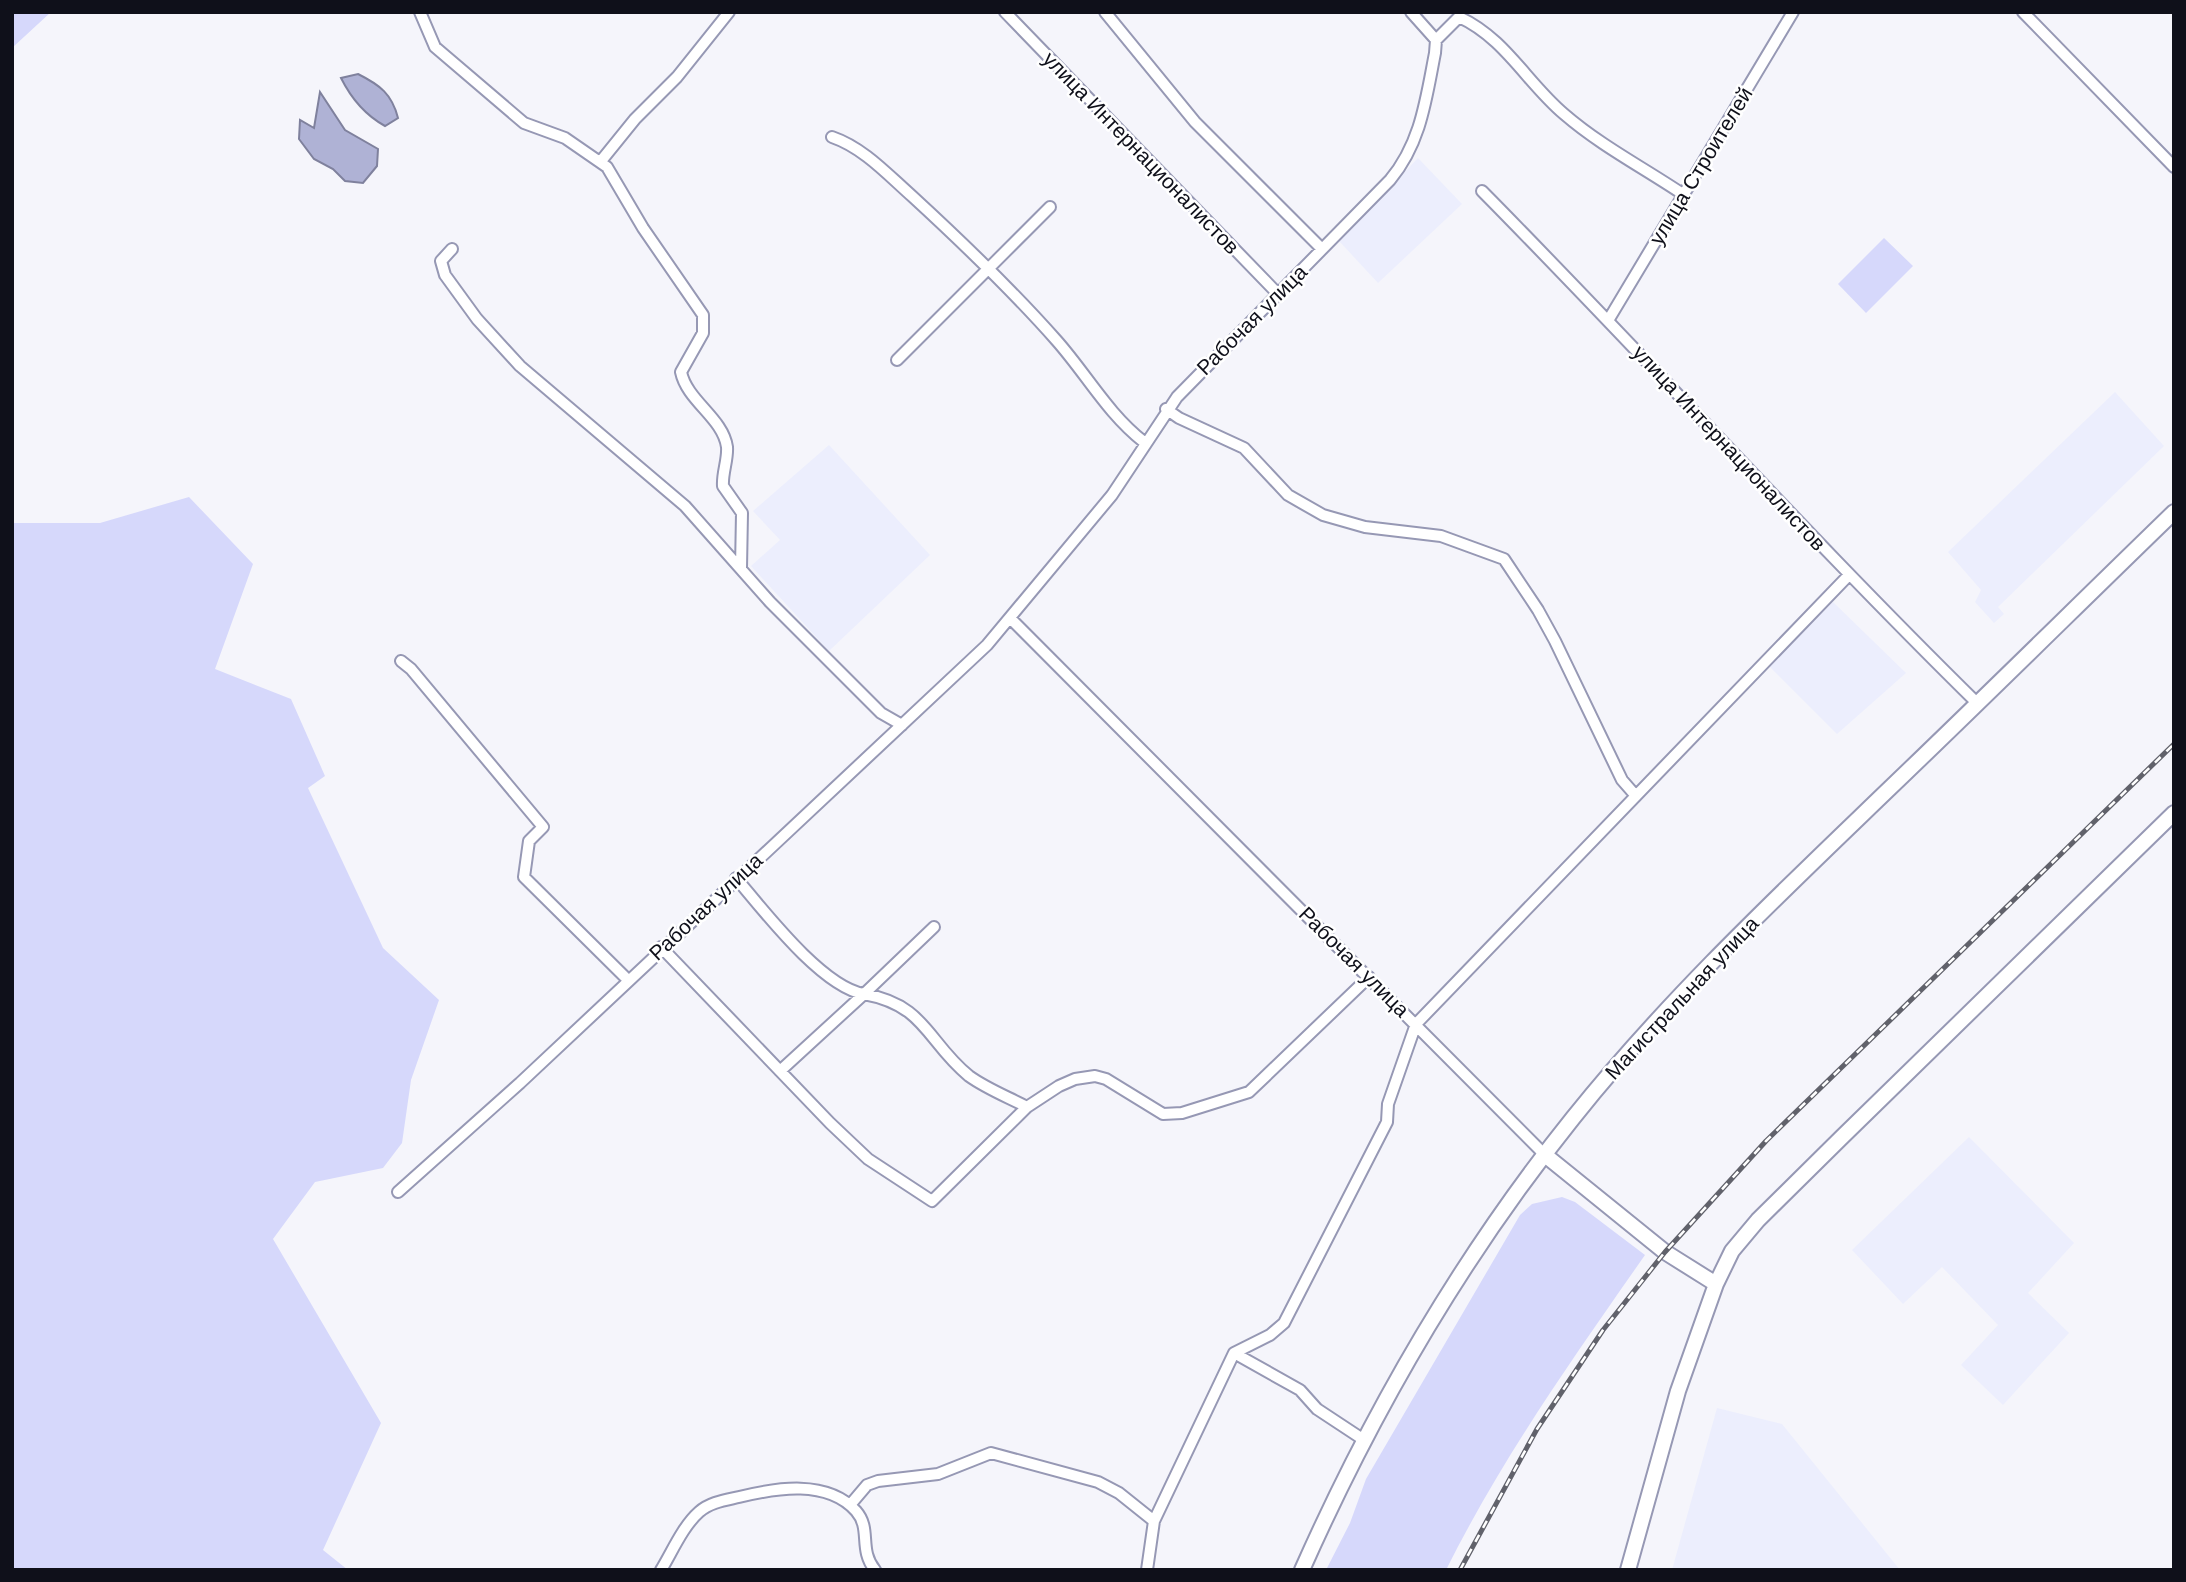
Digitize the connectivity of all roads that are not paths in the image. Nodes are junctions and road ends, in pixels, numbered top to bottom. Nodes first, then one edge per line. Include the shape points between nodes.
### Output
1 (420, 12) edge
2 (729, 12) edge
3 (1005, 12) edge
4 (1105, 12) edge
5 (1410, 12) edge
6 (1793, 12) edge
7 (2023, 12) edge
8 (1436, 40) junction
9 (832, 137) dead end
10 (601, 161) junction
11 (2174, 167) edge
12 (1482, 191) dead end
13 (1684, 195) junction
14 (1050, 207) dead end
15 (452, 249) dead end
16 (1322, 249) junction
17 (989, 267) junction
18 (1278, 294) junction
19 (1609, 319) junction
20 (897, 360) dead end
21 (1166, 409) junction
22 (1144, 442) junction
23 (2174, 512) edge
24 (741, 568) junction
25 (1848, 576) junction
26 (1011, 619) junction
27 (401, 661) dead end
28 (1978, 704) junction
29 (902, 725) junction
30 (1636, 796) junction
31 (2174, 813) edge
32 (736, 878) junction
33 (933, 927) dead end
34 (662, 947) junction
35 (1369, 977) junction
36 (628, 980) junction
37 (864, 994) junction
38 (1416, 1024) junction
39 (780, 1071) junction
40 (1027, 1107) junction
41 (1545, 1155) junction
42 (398, 1192) dead end
43 (1716, 1284) junction
44 (1234, 1353) junction
45 (1364, 1440) junction
46 (850, 1505) junction
47 (1154, 1521) junction
48 (661, 1570) edge
49 (875, 1570) edge
50 (1147, 1570) edge
51 (1302, 1570) edge
52 (1628, 1570) edge

1 - 10 street via 435,47 524,123 565,138
2 - 10 street via 677,78
3 - 18 street, улица Интернационалистов
4 - 16 street via 1195,122
5 - 8 street
6 - 13 street, улица Строителей
7 - 11 street
8 - 13 street via 1459,17 1477,26 1591,137
8 - 16 street, Рабочая улица via 1410,152 1390,180
9 - 17 street via 872,160
10 - 24 street via 703,315 703,333 681,372 687,389 727,447 723,486 742,513
12 - 19 street, улица Интернационалистов
13 - 19 street, улица Строителей
14 - 17 street
15 - 24 street via 440,261 441,268 477,319 537,382 691,511
16 - 18 street, Рабочая улица
17 - 20 street
17 - 22 street via 1059,343 1120,422
18 - 21 street, Рабочая улица
19 - 25 street, улица Интернационалистов
21 - 22 street, Рабочая улица
21 - 30 street via 1244,448 1288,495 1323,515 1365,527 1441,536 1504,559 1538,610 1622,780
22 - 26 street, Рабочая улица via 1112,495
23 - 28 main road, Магистральная улица
24 - 29 street via 881,713
25 - 28 street, улица Интернационалистов
25 - 30 street
26 - 29 street, Рабочая улица
26 - 35 street, Рабочая улица
27 - 36 street via 544,827 530,841 524,877
28 - 41 main road, Магистральная улица via 1696,979
29 - 32 street, Рабочая улица
30 - 38 street
31 - 43 main road via 1758,1220 1732,1251
32 - 34 street, Рабочая улица
32 - 37 street via 829,978
33 - 37 street
34 - 36 street, Рабочая улица
34 - 39 street
35 - 38 street, Рабочая улица
35 - 40 street via 1249,1092 1163,1114 1106,1079 1084,1076
36 - 42 street, Рабочая улица
37 - 39 street
37 - 40 street via 907,1008 967,1074
38 - 41 street, Рабочая улица
38 - 44 street via 1388,1104 1387,1122 1284,1323
39 - 40 street via 868,1159 932,1201
41 - 43 main road, Рабочая улица via 1665,1252
41 - 45 main road, Магистральная улица via 1441,1306
43 - 52 main road via 1663,1438
44 - 45 street via 1300,1390 1317,1409
44 - 47 street
45 - 51 main road, Магистральная улица
46 - 47 street via 858,1493 877,1481 938,1474 991,1453 1098,1482
46 - 48 street via 817,1491 789,1488 709,1506 691,1521
46 - 49 street via 862,1520 864,1552
47 - 50 street

